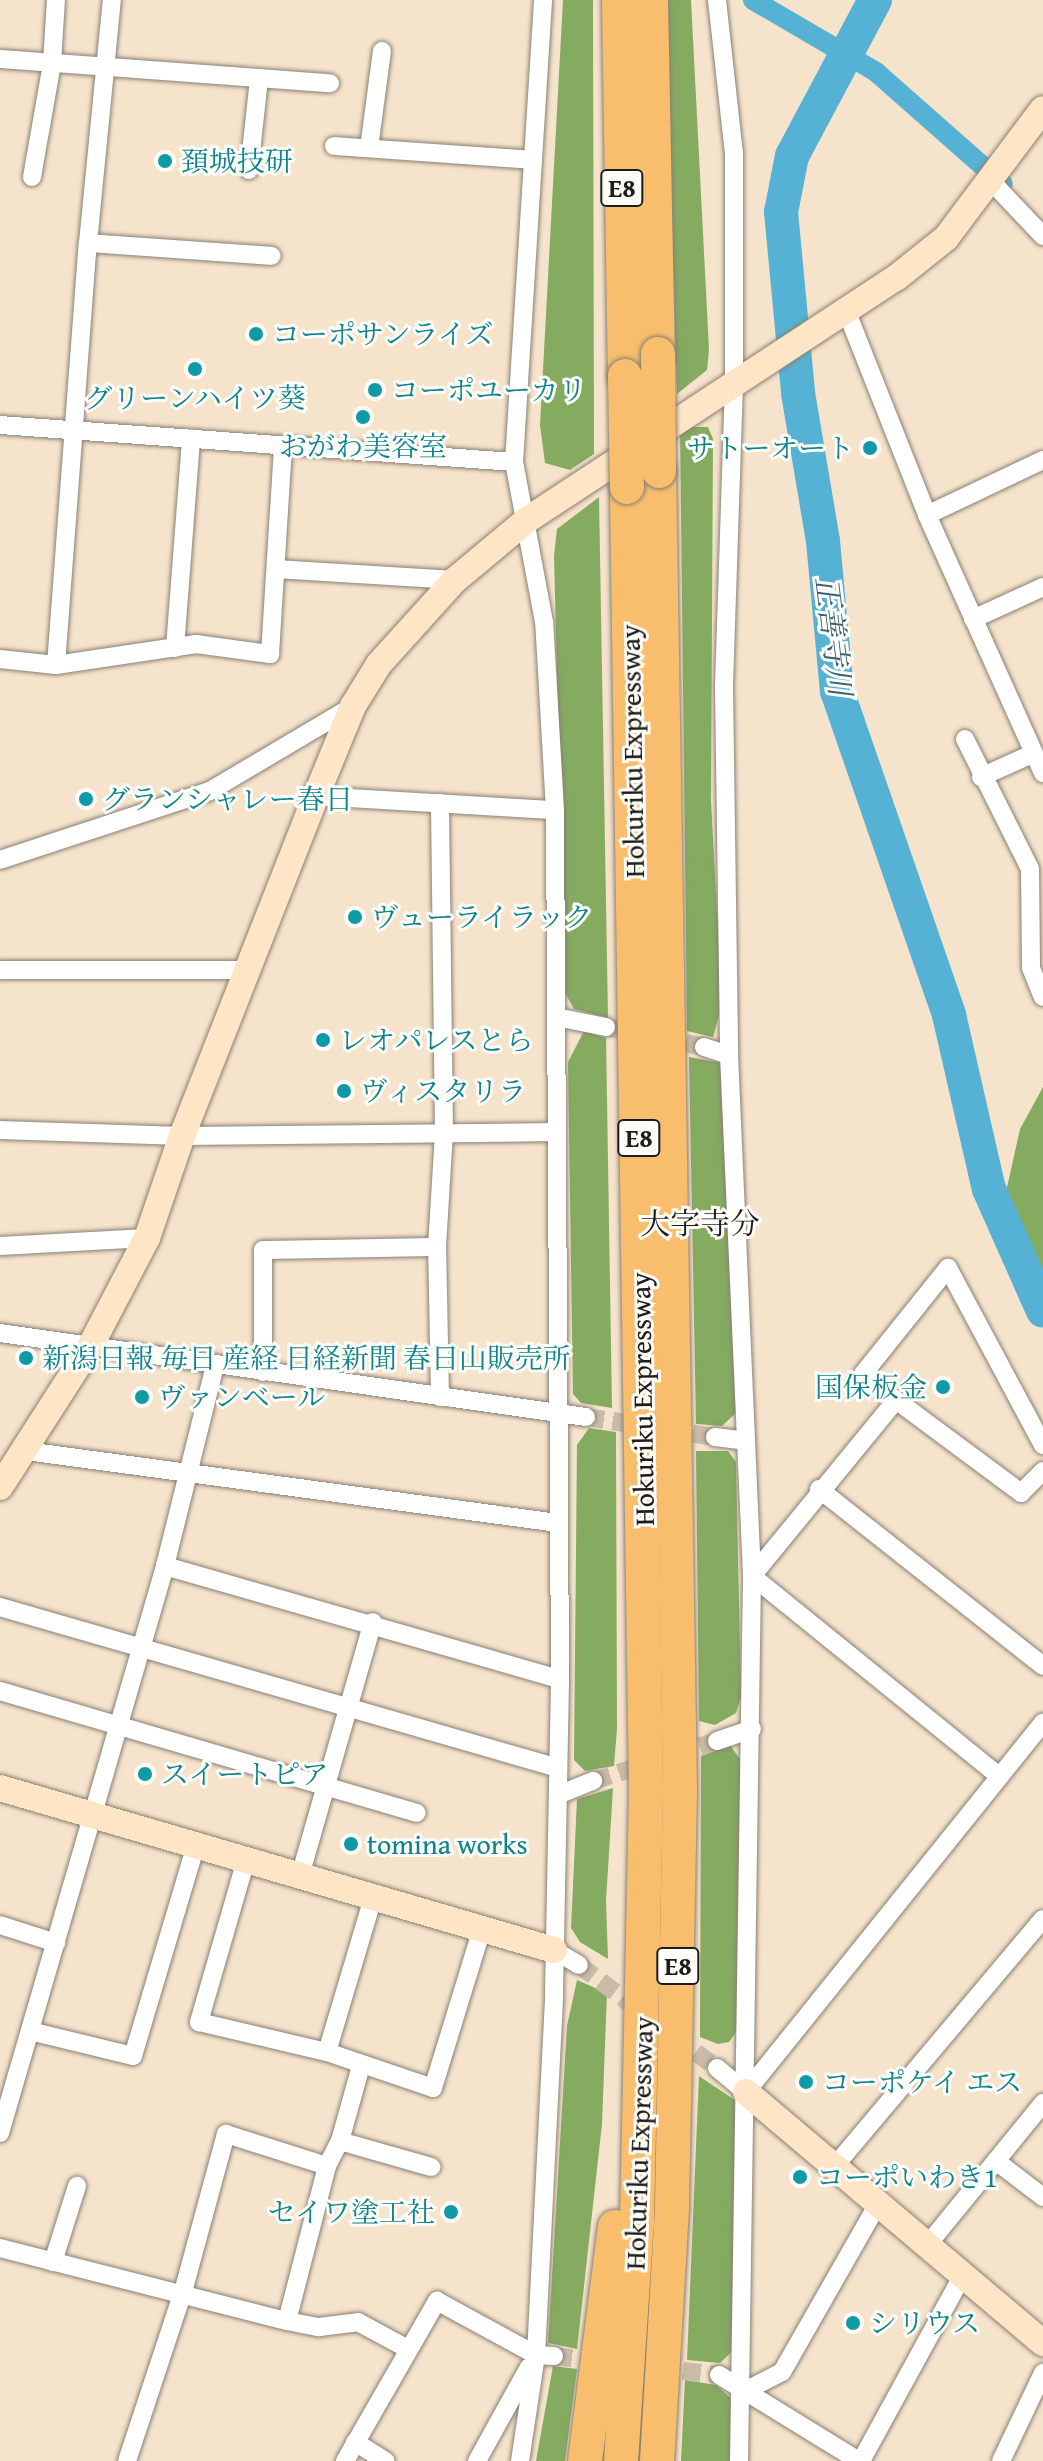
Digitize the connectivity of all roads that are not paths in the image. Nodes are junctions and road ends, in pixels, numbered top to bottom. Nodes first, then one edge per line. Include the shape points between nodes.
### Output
1 (56, 0) edge
2 (112, 0) edge
3 (543, 0) edge
4 (619, 0) edge
5 (651, 0) edge
6 (717, 0) edge
7 (382, 51) dead end
8 (0, 59) edge
9 (52, 63) junction
10 (107, 65) junction
11 (259, 79) junction
12 (330, 83) dead end
13 (1043, 109) edge
14 (334, 146) dead end
15 (369, 148) junction
16 (533, 160) junction
17 (249, 170) dead end
18 (32, 177) dead end
19 (991, 181) junction
20 (1043, 236) edge
21 (88, 243) junction
22 (272, 256) dead end
23 (846, 310) junction
24 (734, 384) junction
25 (0, 425) edge
26 (74, 432) junction
27 (191, 439) junction
28 (283, 449) junction
29 (1043, 460) edge
30 (514, 462) junction
31 (927, 515) junction
32 (527, 520) junction
33 (276, 569) junction
34 (455, 580) junction
35 (1043, 587) edge
36 (973, 619) junction
37 (175, 648) junction
38 (0, 659) edge
39 (56, 665) junction
40 (353, 706) junction
41 (965, 739) dead end
42 (1032, 754) junction
43 (1043, 773) edge
44 (981, 777) junction
45 (316, 796) junction
46 (440, 803) junction
47 (555, 810) junction
48 (0, 860) edge
49 (0, 970) edge
50 (246, 970) junction
51 (1043, 997) edge
52 (556, 1017) junction
53 (606, 1027) tunnel mouth
54 (704, 1047) tunnel mouth
55 (729, 1055) junction
56 (0, 1130) edge
57 (557, 1132) junction
58 (444, 1133) junction
59 (182, 1136) junction
60 (147, 1238) junction
61 (0, 1246) edge
62 (437, 1247) junction
63 (0, 1333) edge
64 (90, 1347) junction
65 (215, 1365) junction
66 (263, 1372) junction
67 (440, 1397) junction
68 (896, 1400) junction
69 (558, 1415) junction
70 (586, 1417) tunnel mouth
71 (715, 1437) tunnel mouth
72 (746, 1441) junction
73 (1043, 1445) edge
74 (26, 1451) junction
75 (1043, 1471) edge
76 (191, 1473) junction
77 (0, 1487) edge
78 (819, 1489) junction
79 (558, 1523) junction
80 (165, 1566) junction
81 (752, 1576) junction
82 (0, 1607) edge
83 (373, 1622) junction
84 (140, 1646) junction
85 (1043, 1666) edge
86 (560, 1679) junction
87 (0, 1691) edge
88 (350, 1708) junction
89 (1043, 1723) edge
90 (117, 1726) junction
91 (752, 1729) junction
92 (717, 1741) tunnel mouth
93 (558, 1768) junction
94 (999, 1776) junction
95 (593, 1781) tunnel mouth
96 (326, 1785) junction
97 (0, 1788) edge
98 (646, 1789) junction
99 (558, 1795) junction
100 (417, 1813) dead end
101 (92, 1815) junction
102 (196, 1844) junction
103 (246, 1860) junction
104 (300, 1876) junction
105 (373, 1898) junction
106 (1043, 1919) edge
107 (0, 1925) edge
108 (482, 1929) junction
109 (56, 1943) junction
110 (554, 1950) junction
111 (579, 1965) tunnel mouth
112 (30, 2031) junction
113 (327, 2052) junction
114 (361, 2066) junction
115 (717, 2068) tunnel mouth
116 (746, 2092) junction
117 (1043, 2103) edge
118 (0, 2133) edge
119 (340, 2141) junction
120 (996, 2161) junction
121 (327, 2166) junction
122 (431, 2167) dead end
123 (834, 2167) junction
124 (77, 2186) dead end
125 (1043, 2197) edge
126 (878, 2204) junction
127 (929, 2243) junction
128 (0, 2248) edge
129 (53, 2262) junction
130 (964, 2273) junction
131 (183, 2292) junction
132 (287, 2321) junction
133 (1043, 2343) edge
134 (408, 2349) junction
135 (545, 2355) junction
136 (1043, 2373) edge
137 (719, 2375) tunnel mouth
138 (741, 2393) junction
139 (355, 2442) junction
140 (127, 2461) edge
141 (345, 2461) edge
142 (386, 2461) edge
143 (477, 2461) edge
144 (520, 2461) edge
145 (585, 2461) edge
146 (621, 2461) edge
147 (658, 2461) edge
148 (739, 2461) edge
149 (860, 2461) edge
150 (1001, 2461) edge

1 - 9 street
2 - 10 street
3 - 16 street
4 - 98 highway, Hokuriku Expressway / E8, bridge
5 - 147 highway, Hokuriku Expressway / E8, bridge via 680,1791 672,2205
6 - 24 street via 734,153
7 - 15 street
8 - 9 street
9 - 10 street
9 - 18 street
10 - 11 street
10 - 21 street
11 - 12 street
11 - 17 street
13 - 19 street
14 - 15 street
15 - 16 street
16 - 30 street
19 - 20 street
19 - 23 street via 946,238
21 - 22 street
21 - 26 street
23 - 24 street
23 - 31 street
24 - 32 street
24 - 55 street via 724,686
25 - 26 street
26 - 27 street
26 - 39 street
27 - 28 street
27 - 37 street
28 - 30 street
28 - 33 street
29 - 31 street
30 - 32 street
31 - 36 street
32 - 34 street
32 - 47 street via 544,622
33 - 34 street
33 - 37 street via 270,654 196,644
34 - 40 street via 404,632
35 - 36 street
36 - 42 street
37 - 39 street
38 - 39 street
40 - 45 street
40 - 48 street via 210,791
41 - 44 street
42 - 43 street
42 - 44 street
44 - 51 street via 1030,869 1031,968
45 - 46 street
45 - 50 street
46 - 47 street
46 - 58 street
47 - 52 street
49 - 50 street
50 - 59 street
52 - 53 street
52 - 57 street
54 - 55 street
55 - 72 street
56 - 59 street
57 - 58 street
57 - 69 street
58 - 59 street
58 - 62 street
59 - 60 street
60 - 61 street
60 - 64 street
62 - 66 street via 263,1250
62 - 67 street
63 - 64 street
64 - 65 street
64 - 74 street
65 - 66 street
65 - 76 street
66 - 67 street
67 - 69 street
68 - 73 street via 863,1374 948,1268
68 - 75 street via 1021,1493
68 - 78 street
69 - 70 street
69 - 79 street
71 - 72 street
72 - 81 street
74 - 76 street
74 - 77 street
76 - 79 street
76 - 80 street
78 - 81 street
78 - 85 street
79 - 86 street
80 - 83 street
80 - 84 street
81 - 91 street
81 - 94 street
82 - 84 street
83 - 86 street
83 - 88 street
84 - 88 street
84 - 90 street
86 - 93 street
87 - 90 street
88 - 93 street
88 - 96 street
89 - 94 street
90 - 96 street
90 - 101 street
91 - 92 street
91 - 116 street
93 - 99 street
94 - 116 street
95 - 99 street
96 - 100 street
96 - 104 street
97 - 101 street
98 - 145 highway via 631,2080
98 - 146 highway, Hokuriku Expressway / E8 via 638,2192
99 - 110 street
101 - 102 street
101 - 109 street
102 - 103 street
102 - 112 street via 133,2056
103 - 104 street
103 - 113 street via 199,2022
104 - 105 street
105 - 108 street
105 - 113 street
106 - 123 street
107 - 109 street
108 - 110 street
108 - 114 street via 433,2088
109 - 112 street
110 - 111 street
110 - 135 street
112 - 118 street
113 - 114 street
114 - 119 street
115 - 116 street
116 - 123 street
116 - 138 street
117 - 120 street
119 - 121 street
119 - 122 street
120 - 125 street
120 - 127 street
121 - 131 street via 226,2134
121 - 132 street
123 - 126 street
124 - 129 street
126 - 127 street
126 - 138 street via 782,2372
127 - 130 street
128 - 129 street
129 - 131 street
130 - 133 street
130 - 149 street
131 - 132 street
131 - 140 street
132 - 134 street via 319,2327 358,2322
134 - 135 street via 437,2301
134 - 139 street
135 - 143 street
135 - 144 street
136 - 150 street
137 - 138 street
138 - 148 street
138 - 149 street
139 - 141 street
139 - 142 street

